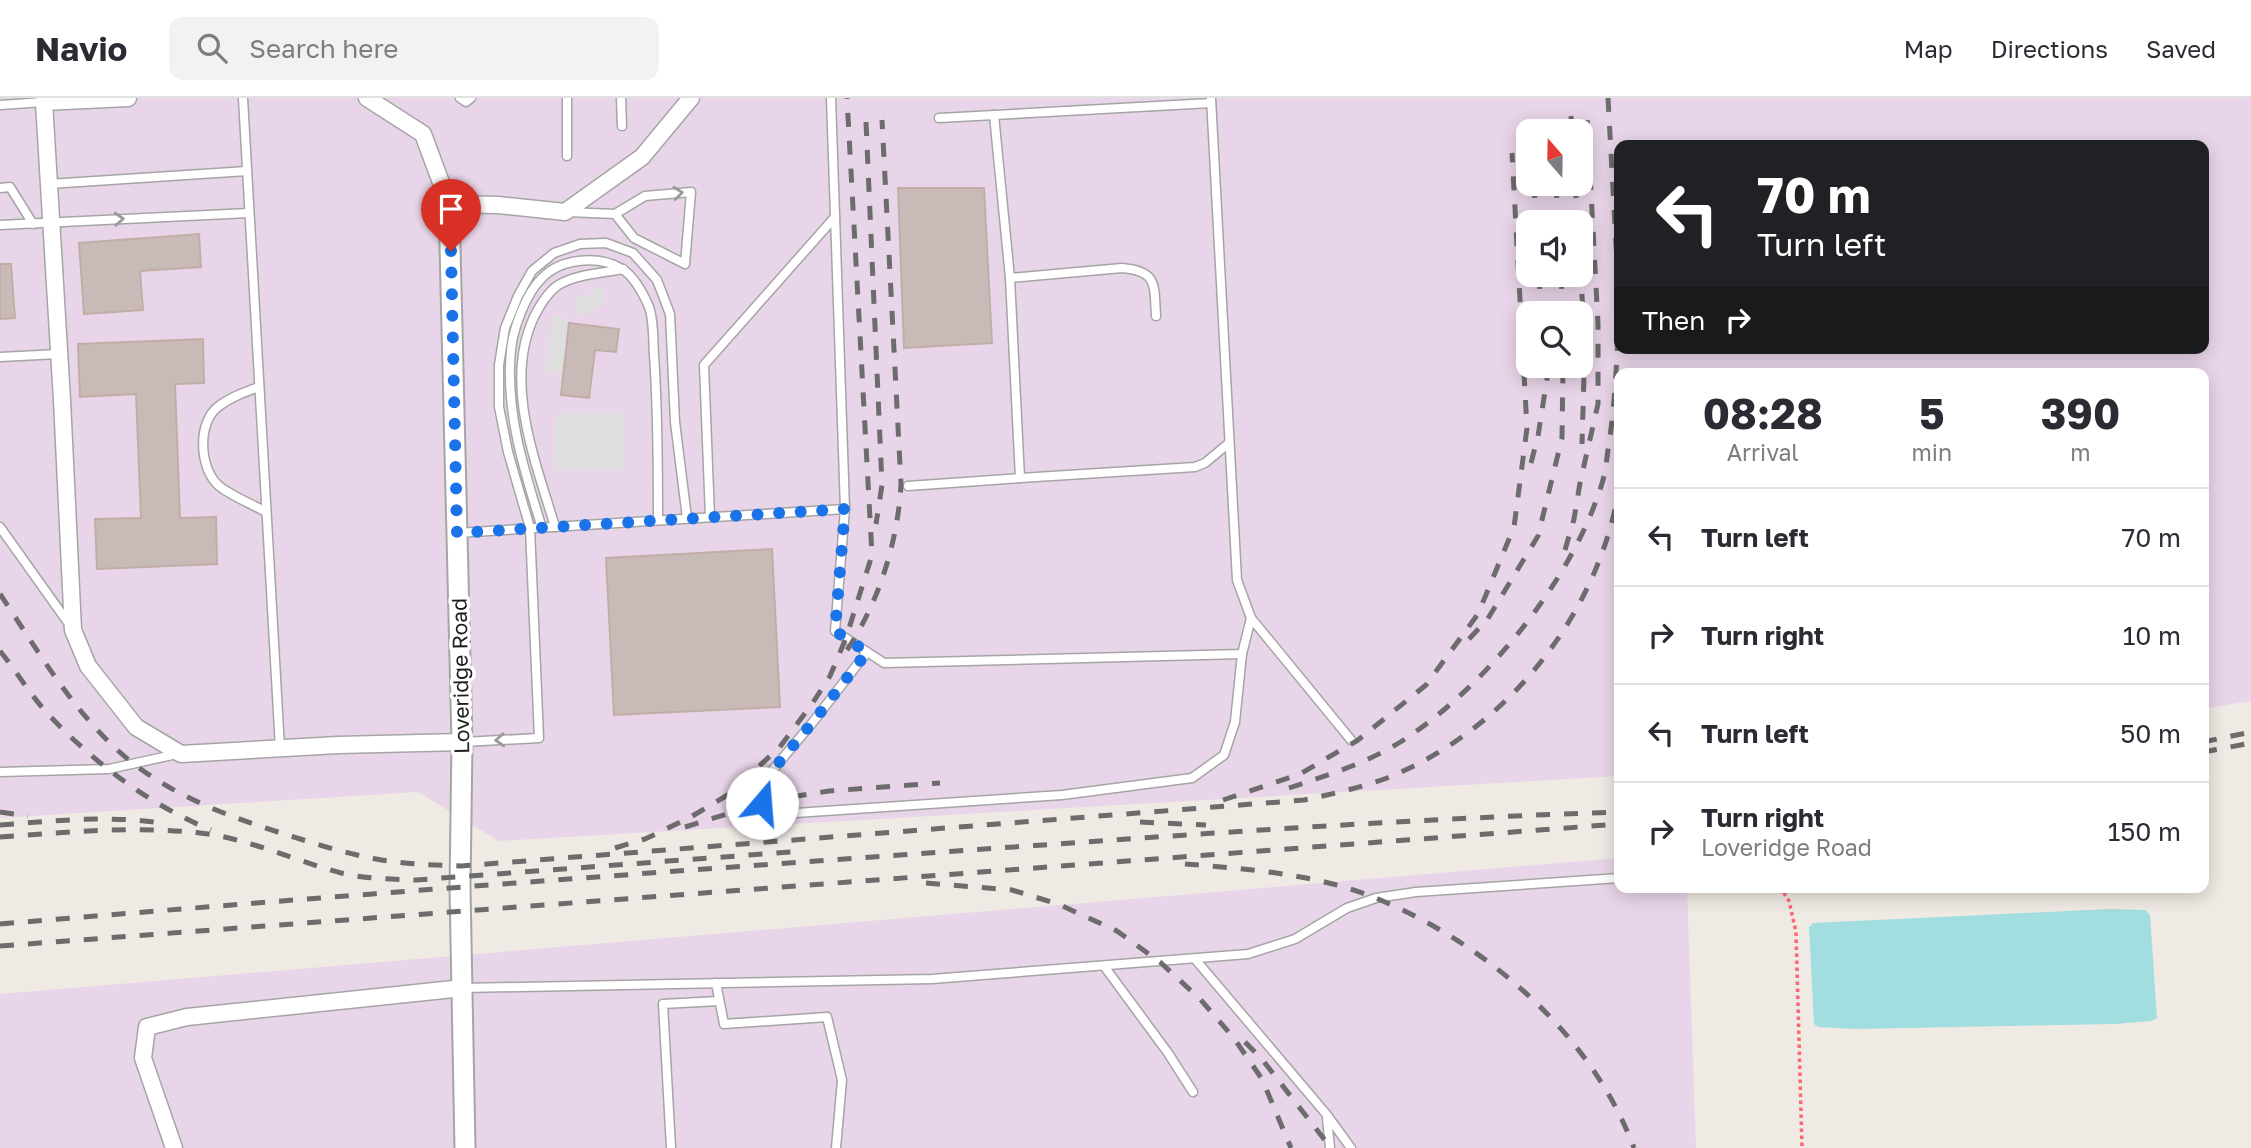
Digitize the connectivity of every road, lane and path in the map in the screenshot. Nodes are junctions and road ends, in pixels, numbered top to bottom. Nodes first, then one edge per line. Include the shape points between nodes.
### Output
1 (128, 98) edge
2 (243, 98) edge
3 (367, 98) edge
4 (460, 98) edge
5 (471, 98) edge
6 (567, 98) edge
7 (621, 98) edge
8 (690, 98) edge
9 (831, 98) edge
10 (1211, 101) edge
11 (44, 102) junction
12 (0, 104) edge
13 (994, 116) junction
14 (939, 118) dead end
15 (622, 126) dead end
16 (566, 156) dead end
17 (247, 171) junction
18 (49, 184) junction
19 (0, 188) edge
20 (449, 204) junction
21 (565, 212) junction
22 (249, 213) junction
23 (615, 214) junction
24 (835, 217) junction
25 (50, 223) junction
26 (33, 224) junction
27 (0, 225) edge
28 (623, 270) junction
29 (1010, 278) junction
30 (1156, 316) dead end
31 (59, 354) junction
32 (0, 357) edge
33 (259, 387) junction
34 (1229, 443) junction
35 (1020, 478) junction
36 (908, 486) dead end
37 (845, 509) junction
38 (266, 512) junction
39 (710, 517) junction
40 (687, 518) junction
41 (658, 520) junction
42 (0, 527) edge
43 (555, 527) junction
44 (530, 528) junction
45 (542, 528) junction
46 (457, 533) junction
47 (1251, 618) junction
48 (73, 630) junction
49 (867, 652) junction
50 (1242, 654) junction
51 (1351, 740) dead end
52 (462, 742) junction
53 (280, 748) junction
54 (181, 754) junction
55 (0, 772) edge
56 (1614, 878) edge
57 (1784, 893) edge
58 (1195, 959) junction
59 (1104, 966) junction
60 (716, 983) junction
61 (463, 988) junction
62 (719, 1001) junction
63 (1193, 1092) dead end
64 (1327, 1115) junction
65 (174, 1148) edge
66 (465, 1148) edge
67 (671, 1148) edge
68 (836, 1148) edge
69 (1330, 1148) edge
70 (1351, 1148) edge
71 (1802, 1148) edge

1 - 11 street
2 - 17 lane
3 - 20 street via 423,134
4 - 5 lane via 466,102
6 - 16 lane
7 - 15 lane
8 - 21 street via 642,157
9 - 24 lane
10 - 13 lane
10 - 34 lane
11 - 12 lane
11 - 18 street
13 - 14 lane
13 - 29 lane
17 - 18 lane
17 - 22 lane
18 - 25 street
19 - 26 lane via 10,187
20 - 21 street
20 - 46 street, Loveridge Road
21 - 23 lane
25 -> 22 lane
22 - 33 lane
23 -> 23 lane via 645,196 691,192 684,264 634,238
24 - 37 lane
24 - 39 lane via 704,365
25 - 26 lane
25 - 31 street
26 - 27 lane
28 - 41 lane via 639,286 650,311 658,401
28 - 43 lane via 559,284 541,302 526,334 520,375 524,414
28 - 45 lane via 606,262 582,260 563,265 542,277 517,322 509,382 513,422
29 - 30 lane via 1139,269 1154,286
29 - 35 lane
31 - 32 lane
31 - 48 street
33 - 38 lane
33 - 38 lane via 216,407 203,432 205,465 218,485
34 - 35 lane via 1195,467
34 - 47 lane via 1237,580
35 - 36 lane
37 - 39 lane
37 - 49 lane via 835,631
38 - 53 lane
39 - 40 lane
40 - 41 lane
40 - 44 lane via 666,303 657,280 633,253 606,243 580,244 554,253 532,271 505,328 499,407
41 - 43 lane
42 - 48 lane
43 - 45 lane
44 - 45 lane
44 - 46 lane
44 -> 52 lane via 539,738
46 - 52 street, Loveridge Road
47 - 50 lane
47 - 51 lane
48 - 54 street via 88,666 136,727
49 - 50 lane via 884,663
49 - 50 lane via 766,778 762,803 766,815 1062,795 1192,779 1224,755 1234,722
52 - 53 street
52 - 61 street, Loveridge Road
53 - 54 street
54 - 55 lane via 109,769
56 - 58 lane via 1376,898 1347,908 1295,939 1248,954
57 - 71 path via 1796,932
58 - 59 lane
58 - 64 lane
59 - 60 lane via 932,979
59 - 63 lane
60 - 61 lane
60 - 62 lane
61 - 65 street via 187,1017 147,1027 143,1058
61 - 66 street, Loveridge Road
62 - 67 lane via 663,1004
62 - 68 lane via 724,1024 827,1017 842,1080
64 - 69 lane
64 - 70 lane

